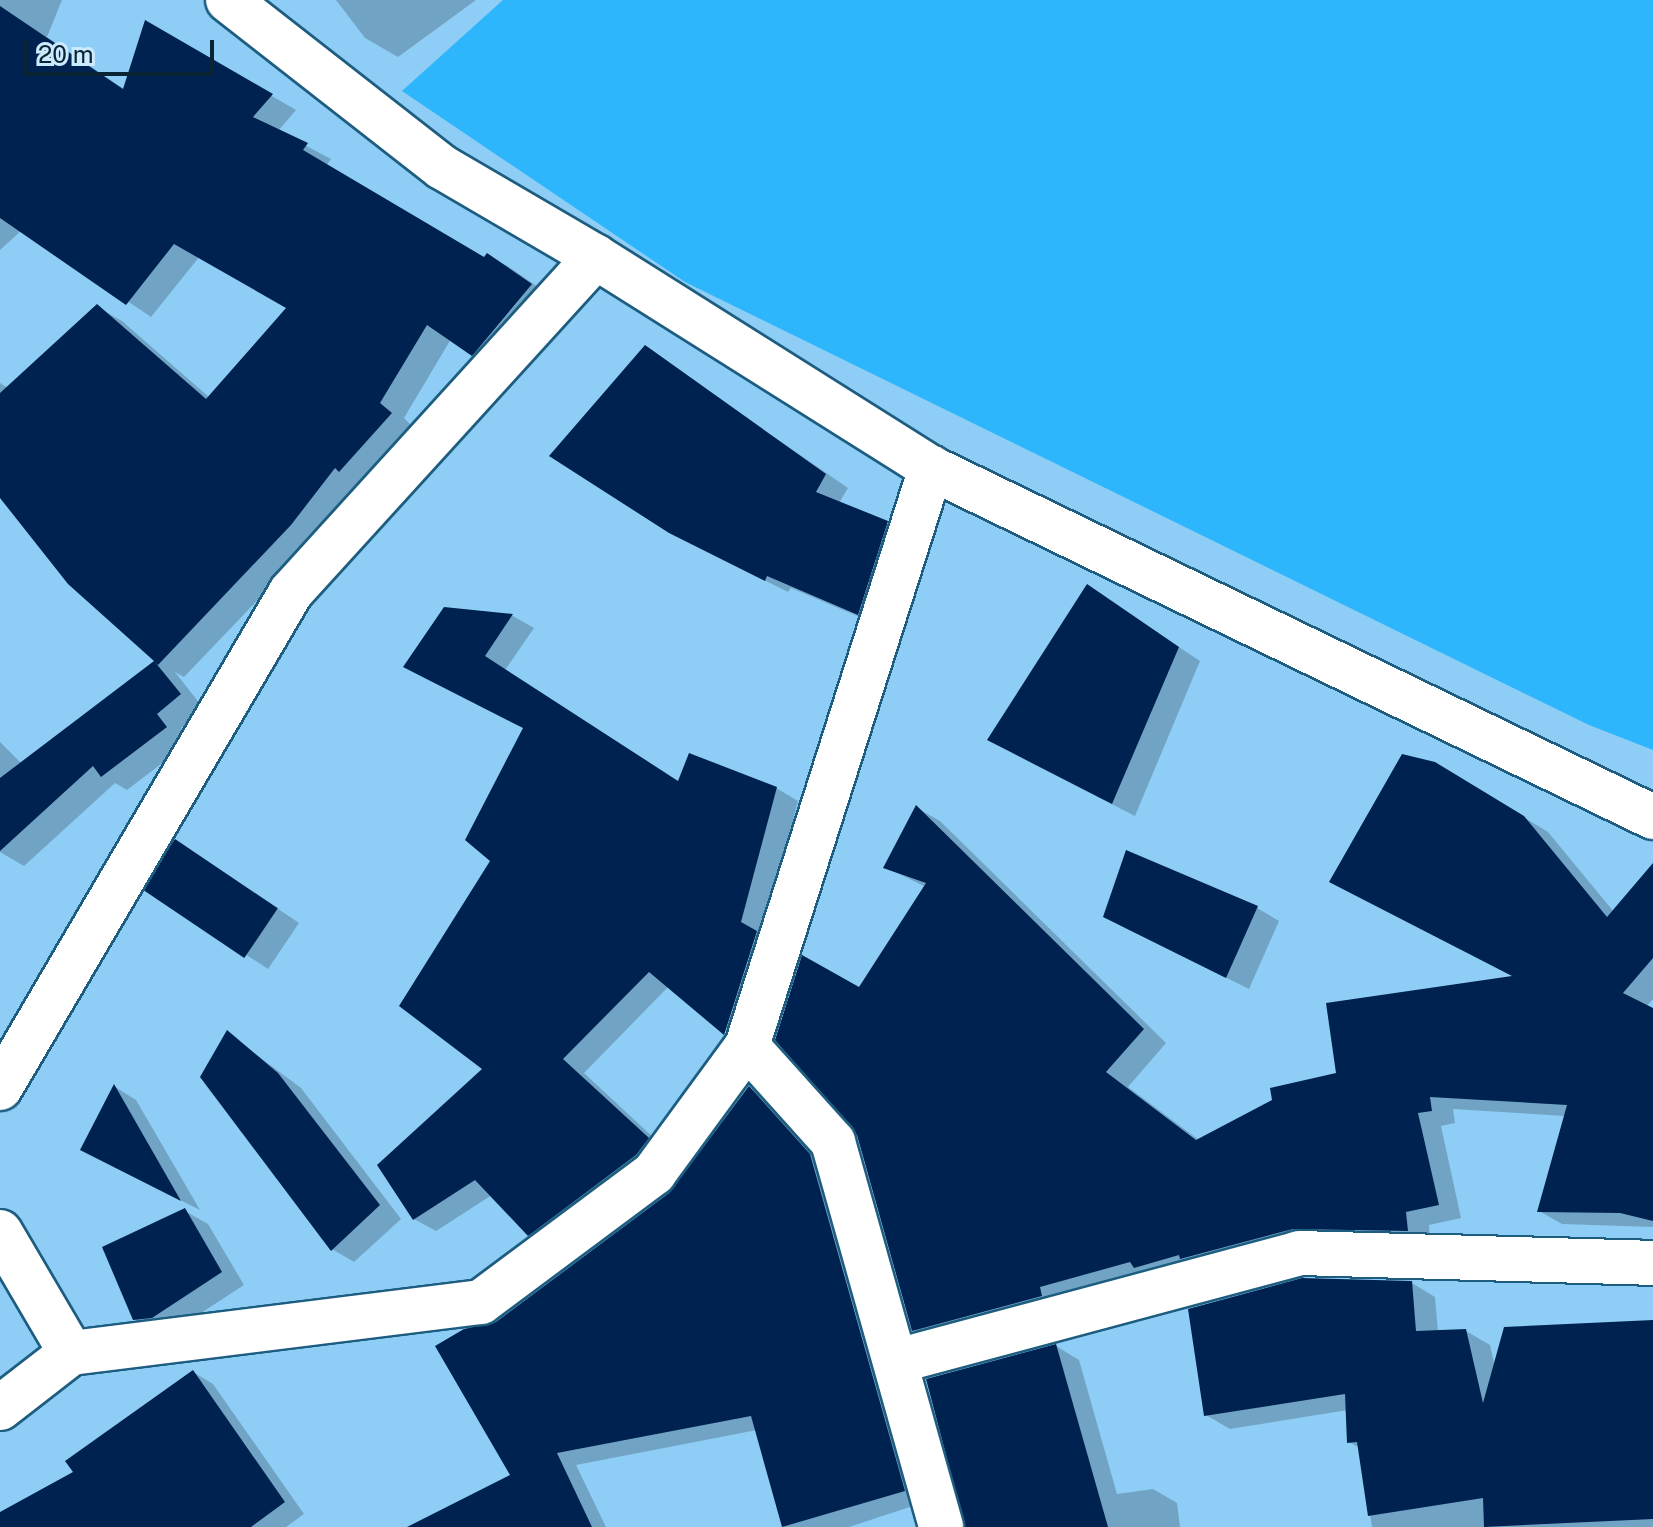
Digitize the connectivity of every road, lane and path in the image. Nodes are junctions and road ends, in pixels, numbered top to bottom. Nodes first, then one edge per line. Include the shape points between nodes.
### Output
1 (228, 0) edge
2 (596, 257) junction
3 (931, 468) junction
4 (1653, 817) edge
5 (747, 1046) junction
6 (0, 1088) edge
7 (0, 1232) edge
8 (1653, 1263) edge
9 (71, 1353) junction
10 (897, 1361) junction
11 (0, 1408) edge
12 (941, 1527) edge

1 - 2 street via 442,167
2 - 3 street
2 - 6 street via 291,592
3 - 4 street
3 - 5 street
5 - 9 street via 654,1173 481,1302
5 - 10 street via 833,1142
7 - 9 street
8 - 10 street via 1299,1253
9 - 11 street
10 - 12 street

